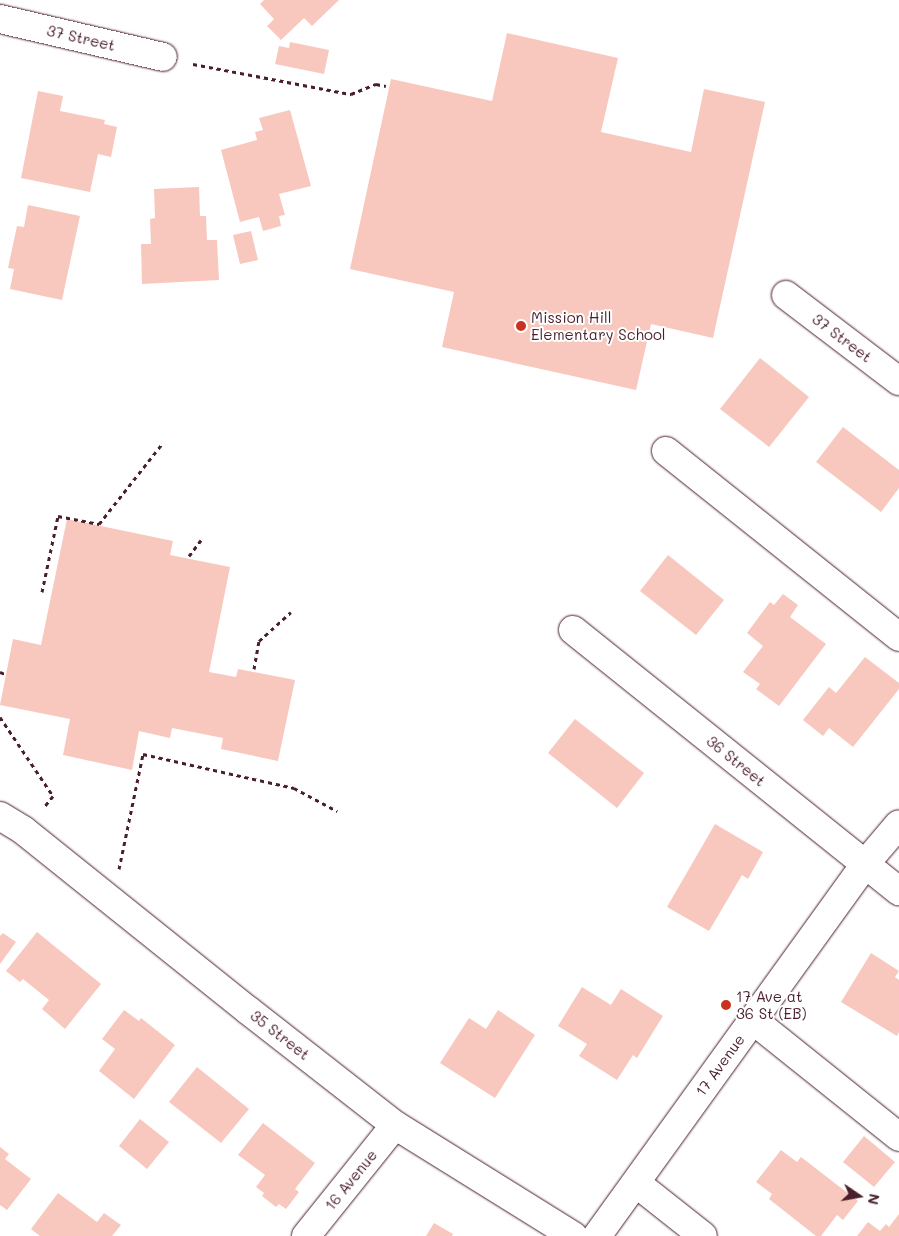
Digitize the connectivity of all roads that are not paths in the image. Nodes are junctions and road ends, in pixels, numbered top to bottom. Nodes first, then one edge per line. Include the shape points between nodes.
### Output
1 (0, 19) edge
2 (163, 57) road end
3 (786, 295) dead end
4 (899, 382) edge
5 (666, 451) dead end
6 (573, 630) dead end
7 (899, 637) edge
8 (12, 823) edge
9 (899, 824) edge
10 (865, 864) junction
11 (899, 892) edge
12 (753, 1020) junction
13 (395, 1125) junction
14 (899, 1137) edge
15 (636, 1183) junction
16 (306, 1236) edge
17 (573, 1236) edge
18 (597, 1236) edge
19 (703, 1236) edge

1 - 2 street, 37 Street
3 - 4 street, 37 Street
5 - 7 street
6 - 10 street, 36 Street
8 - 13 street, 35 Street
9 - 10 street, 17 Avenue
10 - 11 street, 36 Street
10 - 12 street, 17 Avenue
12 - 14 street
12 - 15 street, 17 Avenue
13 - 16 street, 16 Avenue
13 - 17 street, 35 Street
15 - 18 street, 17 Avenue
15 - 19 street

